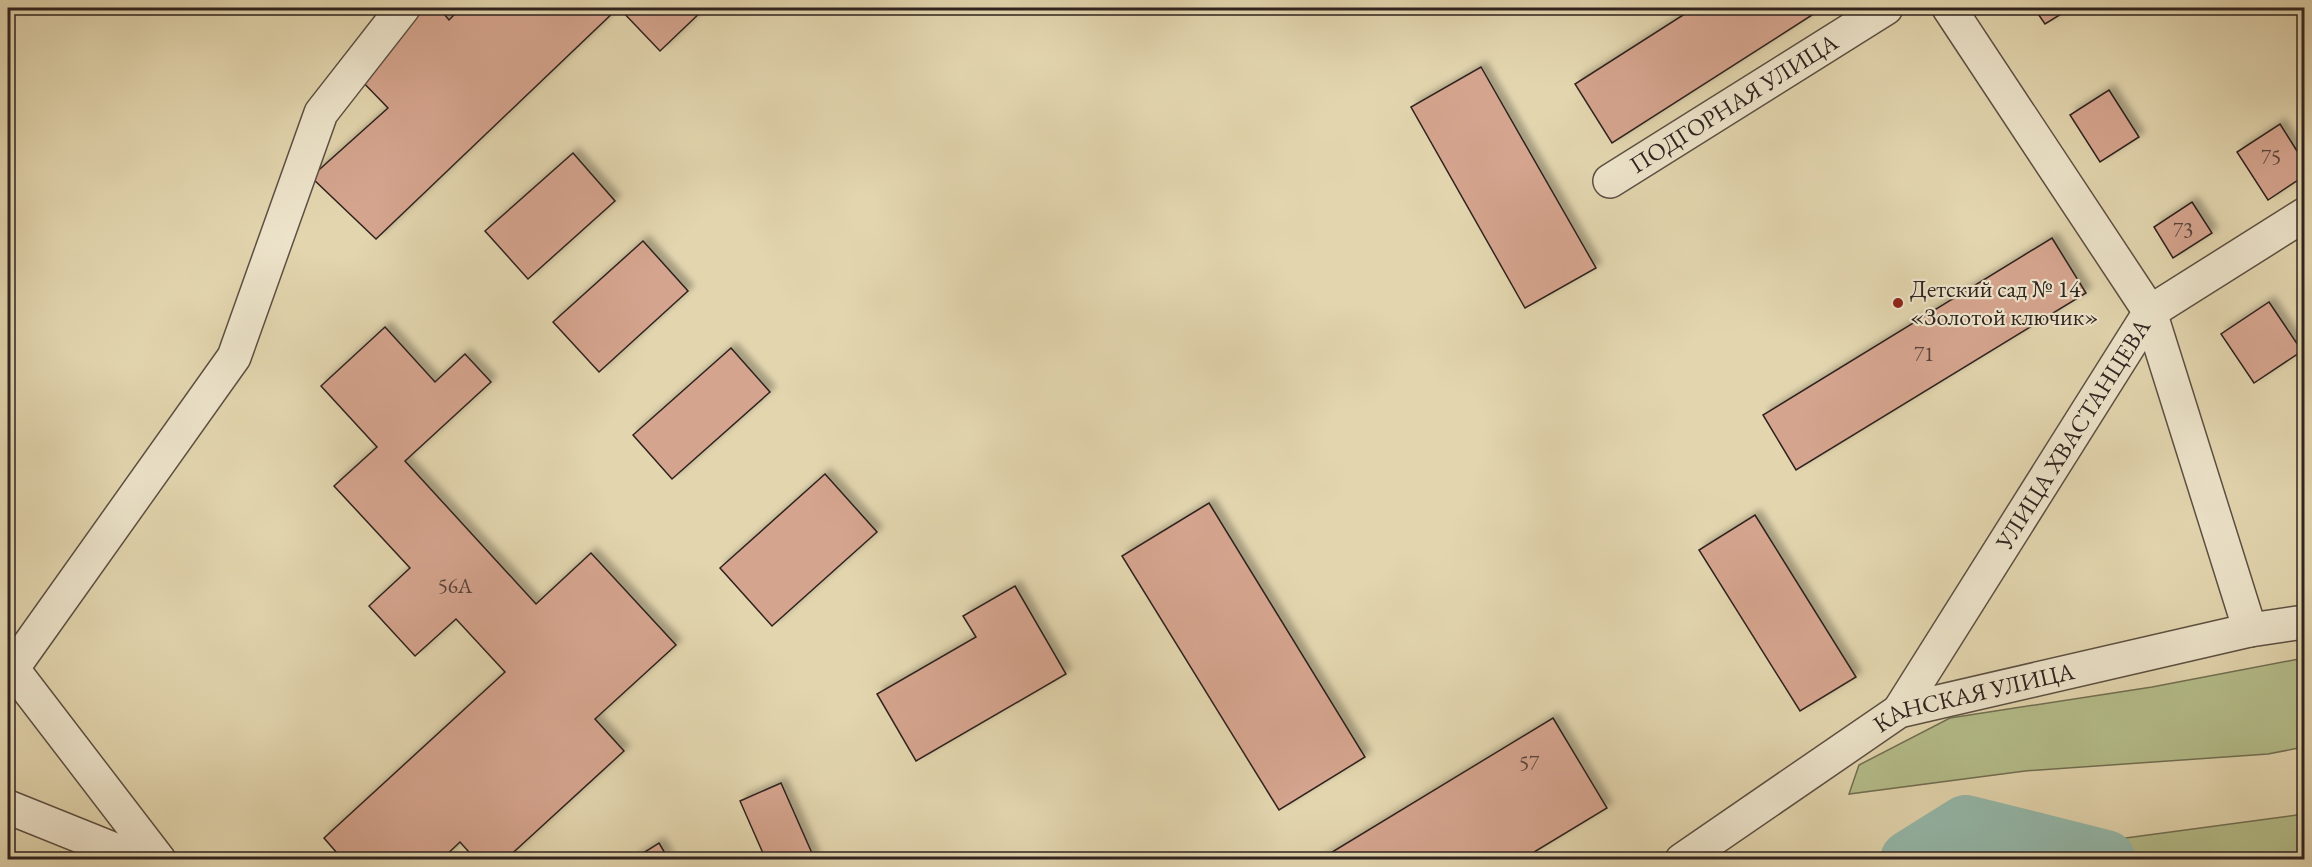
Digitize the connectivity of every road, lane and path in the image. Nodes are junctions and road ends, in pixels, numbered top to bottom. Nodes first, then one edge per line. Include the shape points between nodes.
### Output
1 (403, 8) edge
2 (1886, 8) edge
3 (1949, 8) edge
4 (1610, 181) dead end
5 (2304, 215) edge
6 (2150, 312) junction
7 (2304, 622) edge
8 (2250, 630) junction
9 (10, 666) edge
10 (1899, 711) junction
11 (8, 807) edge
12 (140, 860) edge
13 (159, 860) edge
14 (1682, 860) edge

1 - 9 street via 321,113 234,357
2 - 4 street, ПОДГОРНАЯ УЛИЦА
3 - 6 street
5 - 6 street, УЛИЦА ХВАСТАНЦЕВА
6 - 8 street
6 - 10 street, УЛИЦА ХВАСТАНЦЕВА
7 - 8 street, КАНСКАЯ УЛИЦА
8 - 10 street, КАНСКАЯ УЛИЦА
9 - 13 street
10 - 14 street, КАНСКАЯ УЛИЦА
11 - 12 street

